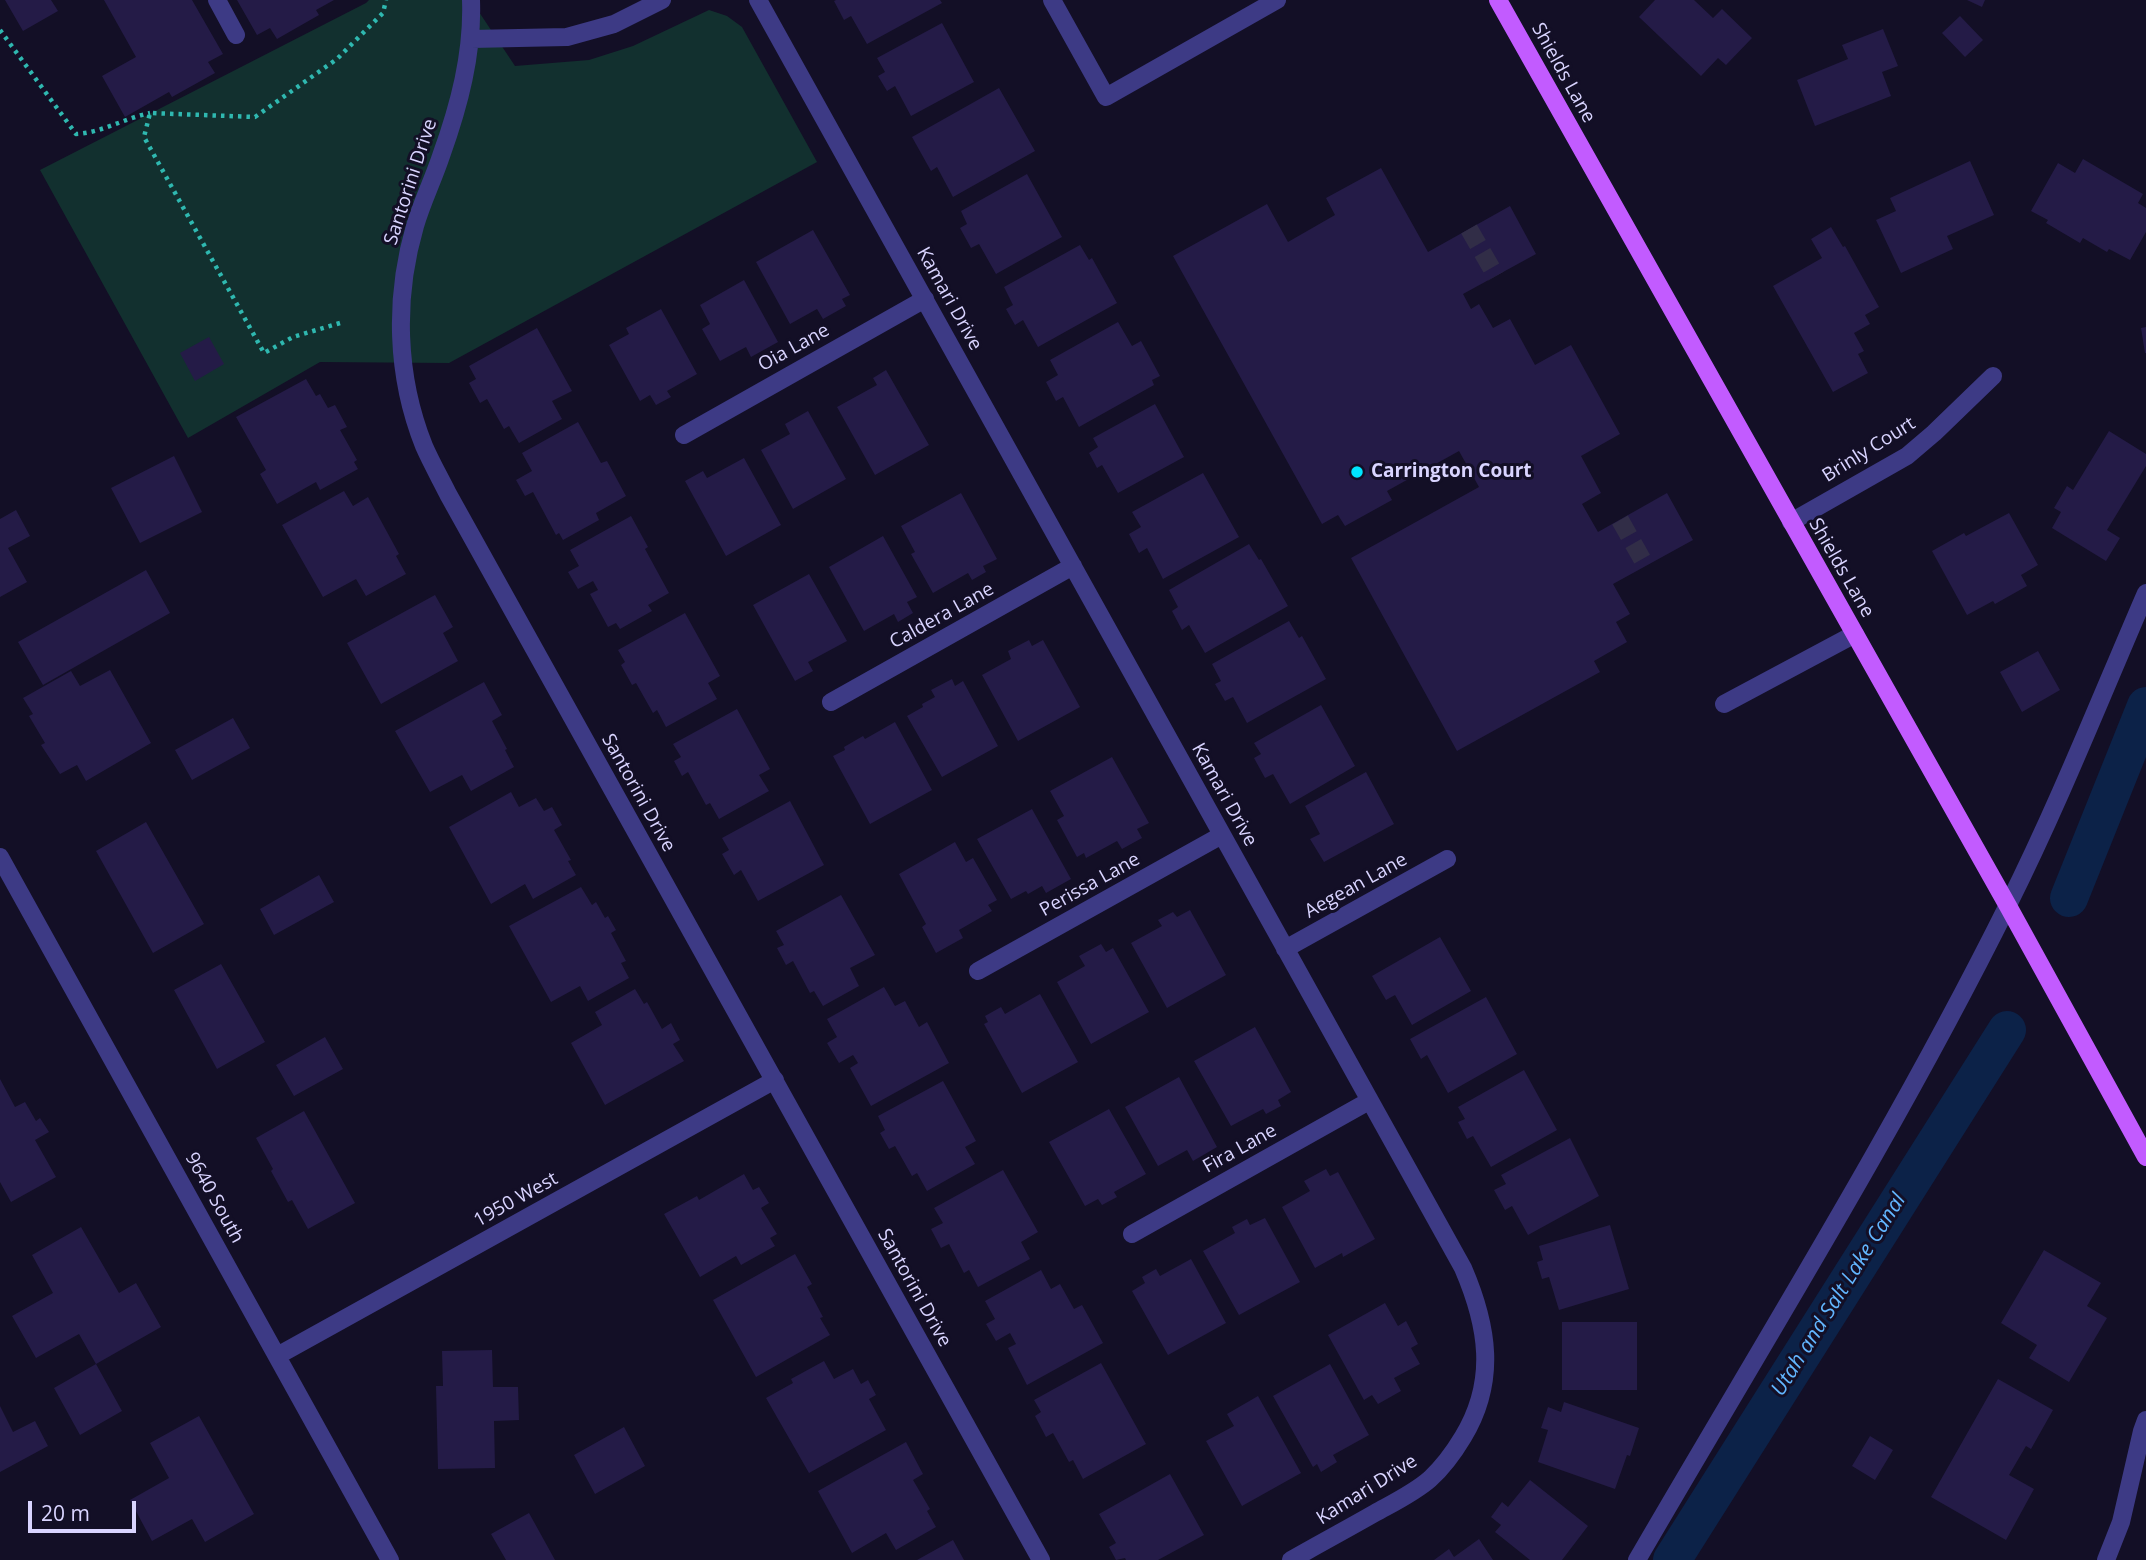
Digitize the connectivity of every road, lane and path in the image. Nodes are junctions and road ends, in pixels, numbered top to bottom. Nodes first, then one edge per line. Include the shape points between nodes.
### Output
1 (217, 0) edge
2 (386, 0) edge
3 (471, 0) edge
4 (662, 0) edge
5 (758, 0) edge
6 (1052, 0) edge
7 (1277, 0) edge
8 (1498, 0) edge
9 (0, 30) edge
10 (236, 35) dead end
11 (471, 39) junction
12 (150, 113) junction
13 (925, 299) junction
14 (340, 323) dead end
15 (1993, 376) dead end
16 (684, 435) dead end
17 (1791, 522) junction
18 (1073, 566) junction
19 (2146, 593) edge
20 (1855, 634) junction
21 (831, 702) dead end
22 (1724, 704) dead end
23 (1222, 835) junction
24 (0, 857) edge
25 (1447, 859) dead end
26 (2008, 906) junction
27 (1285, 949) junction
28 (978, 971) dead end
29 (775, 1080) junction
30 (1369, 1101) junction
31 (2146, 1157) edge
32 (1132, 1234) dead end
33 (277, 1356) junction
34 (2146, 1420) edge
35 (390, 1560) edge
36 (1041, 1560) edge
37 (1290, 1560) edge
38 (1637, 1560) edge
39 (2106, 1560) edge

1 - 10 street
2 - 12 path via 383,13 337,59 255,117
3 - 11 street, Santorini Drive
4 - 11 street via 614,24 567,37
5 - 13 street, Kamari Drive
6 - 7 street via 1106,97
8 - 17 main road, Shields Lane
9 - 12 path via 76,134
11 - 29 street, Santorini Drive via 463,88 415,225 402,284 400,340 408,394 424,445 448,494
12 - 14 path via 144,137 264,353 293,337
13 - 16 street, Oia Lane
13 - 18 street, Kamari Drive
15 - 17 street, Brinly Court via 1907,456
17 - 20 main road, Shields Lane
18 - 21 street, Caldera Lane
18 - 23 street, Kamari Drive
19 - 26 street
20 - 22 street
20 - 26 main road, Shields Lane
23 - 27 street, Kamari Drive
23 - 28 street, Perissa Lane
24 - 33 street, 9640 South
25 - 27 street, Aegean Lane
26 - 31 main road, Shields Lane
26 - 38 street via 1880,1147
27 - 30 street, Kamari Drive
29 - 33 street, 1950 West
29 - 36 street, Santorini Drive
30 - 32 street, Fira Lane
30 - 37 street, Kamari Drive via 1475,1297 1486,1358 1483,1388 1472,1422 1429,1479
33 - 35 street, 9640 South
34 - 39 street via 2121,1522

